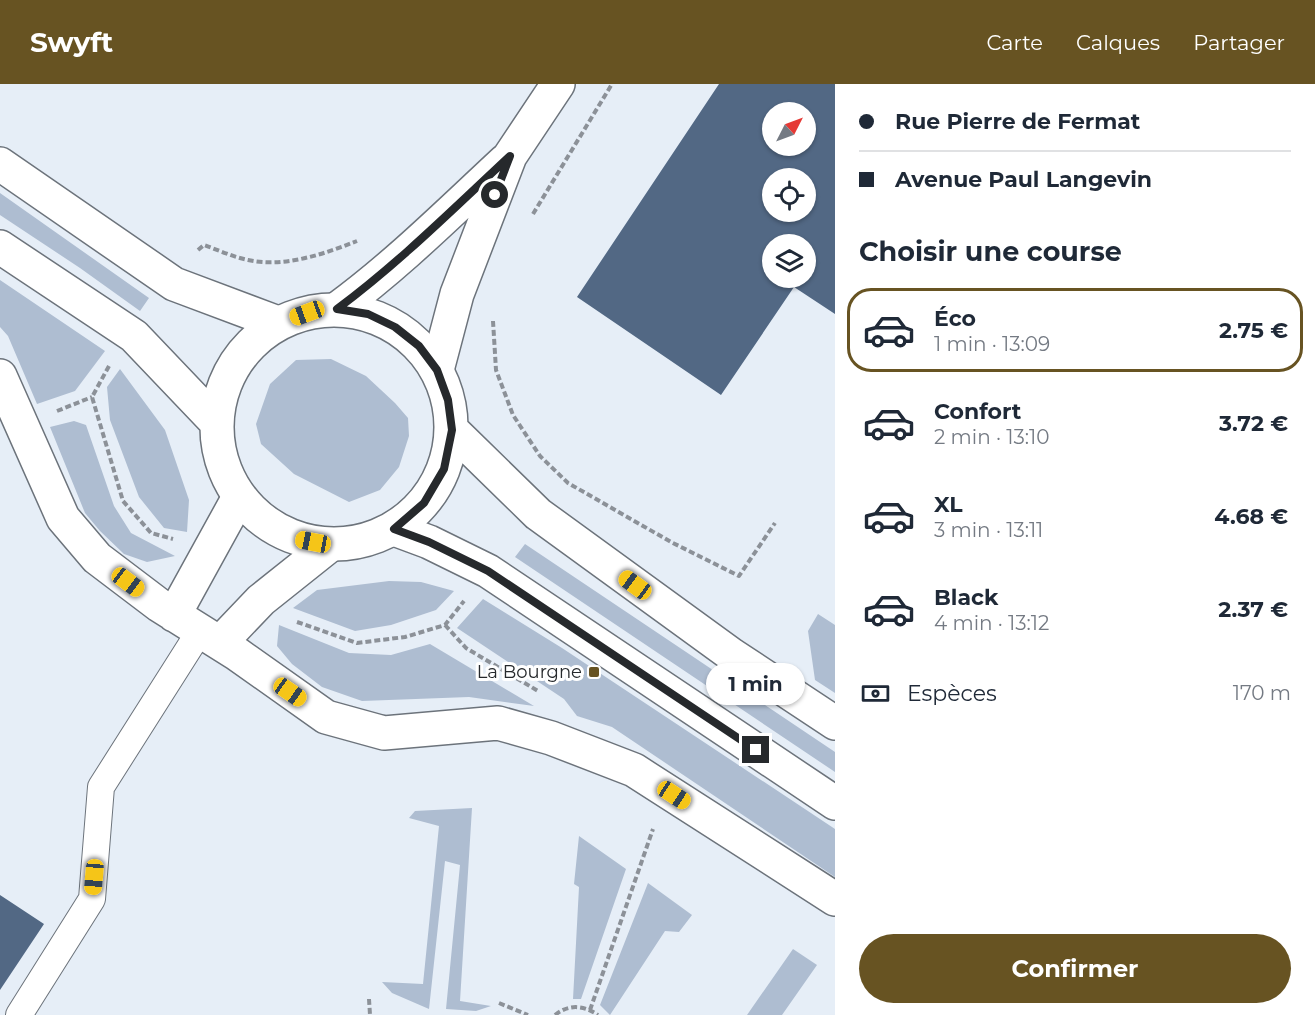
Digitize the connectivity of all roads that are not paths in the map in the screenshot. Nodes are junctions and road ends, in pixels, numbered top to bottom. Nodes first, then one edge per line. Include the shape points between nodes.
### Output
1 (558, 84) edge
2 (510, 156) junction
3 (0, 164) edge
4 (0, 247) edge
5 (337, 309) junction
6 (279, 323) junction
7 (437, 370) junction
8 (0, 376) edge
9 (216, 422) junction
10 (452, 430) junction
11 (239, 497) junction
12 (394, 529) junction
13 (330, 545) junction
14 (198, 630) junction
15 (835, 723) edge
16 (835, 803) edge
17 (835, 899) edge
18 (19, 1015) edge

1 - 2 main road
2 - 5 main road via 392,265
2 - 7 main road via 457,294
3 - 6 main road via 174,284
4 - 9 main road via 134,336
5 - 6 main road via 307,313
5 - 7 main road via 368,314 395,327 419,346
6 - 9 main road via 247,348 225,382
7 - 10 main road via 448,400
8 - 14 main road via 63,518 97,558
9 - 11 main road via 221,461
10 - 12 main road via 444,469 424,503
10 - 15 main road via 538,514 732,656
11 - 13 main road via 264,522 295,538
11 - 14 main road
12 - 13 main road via 363,542
12 - 16 main road via 488,571
13 - 14 main road via 261,600
14 - 17 main road via 326,717 384,733 498,723 551,738 634,770
14 - 18 lane via 101,787 92,899

